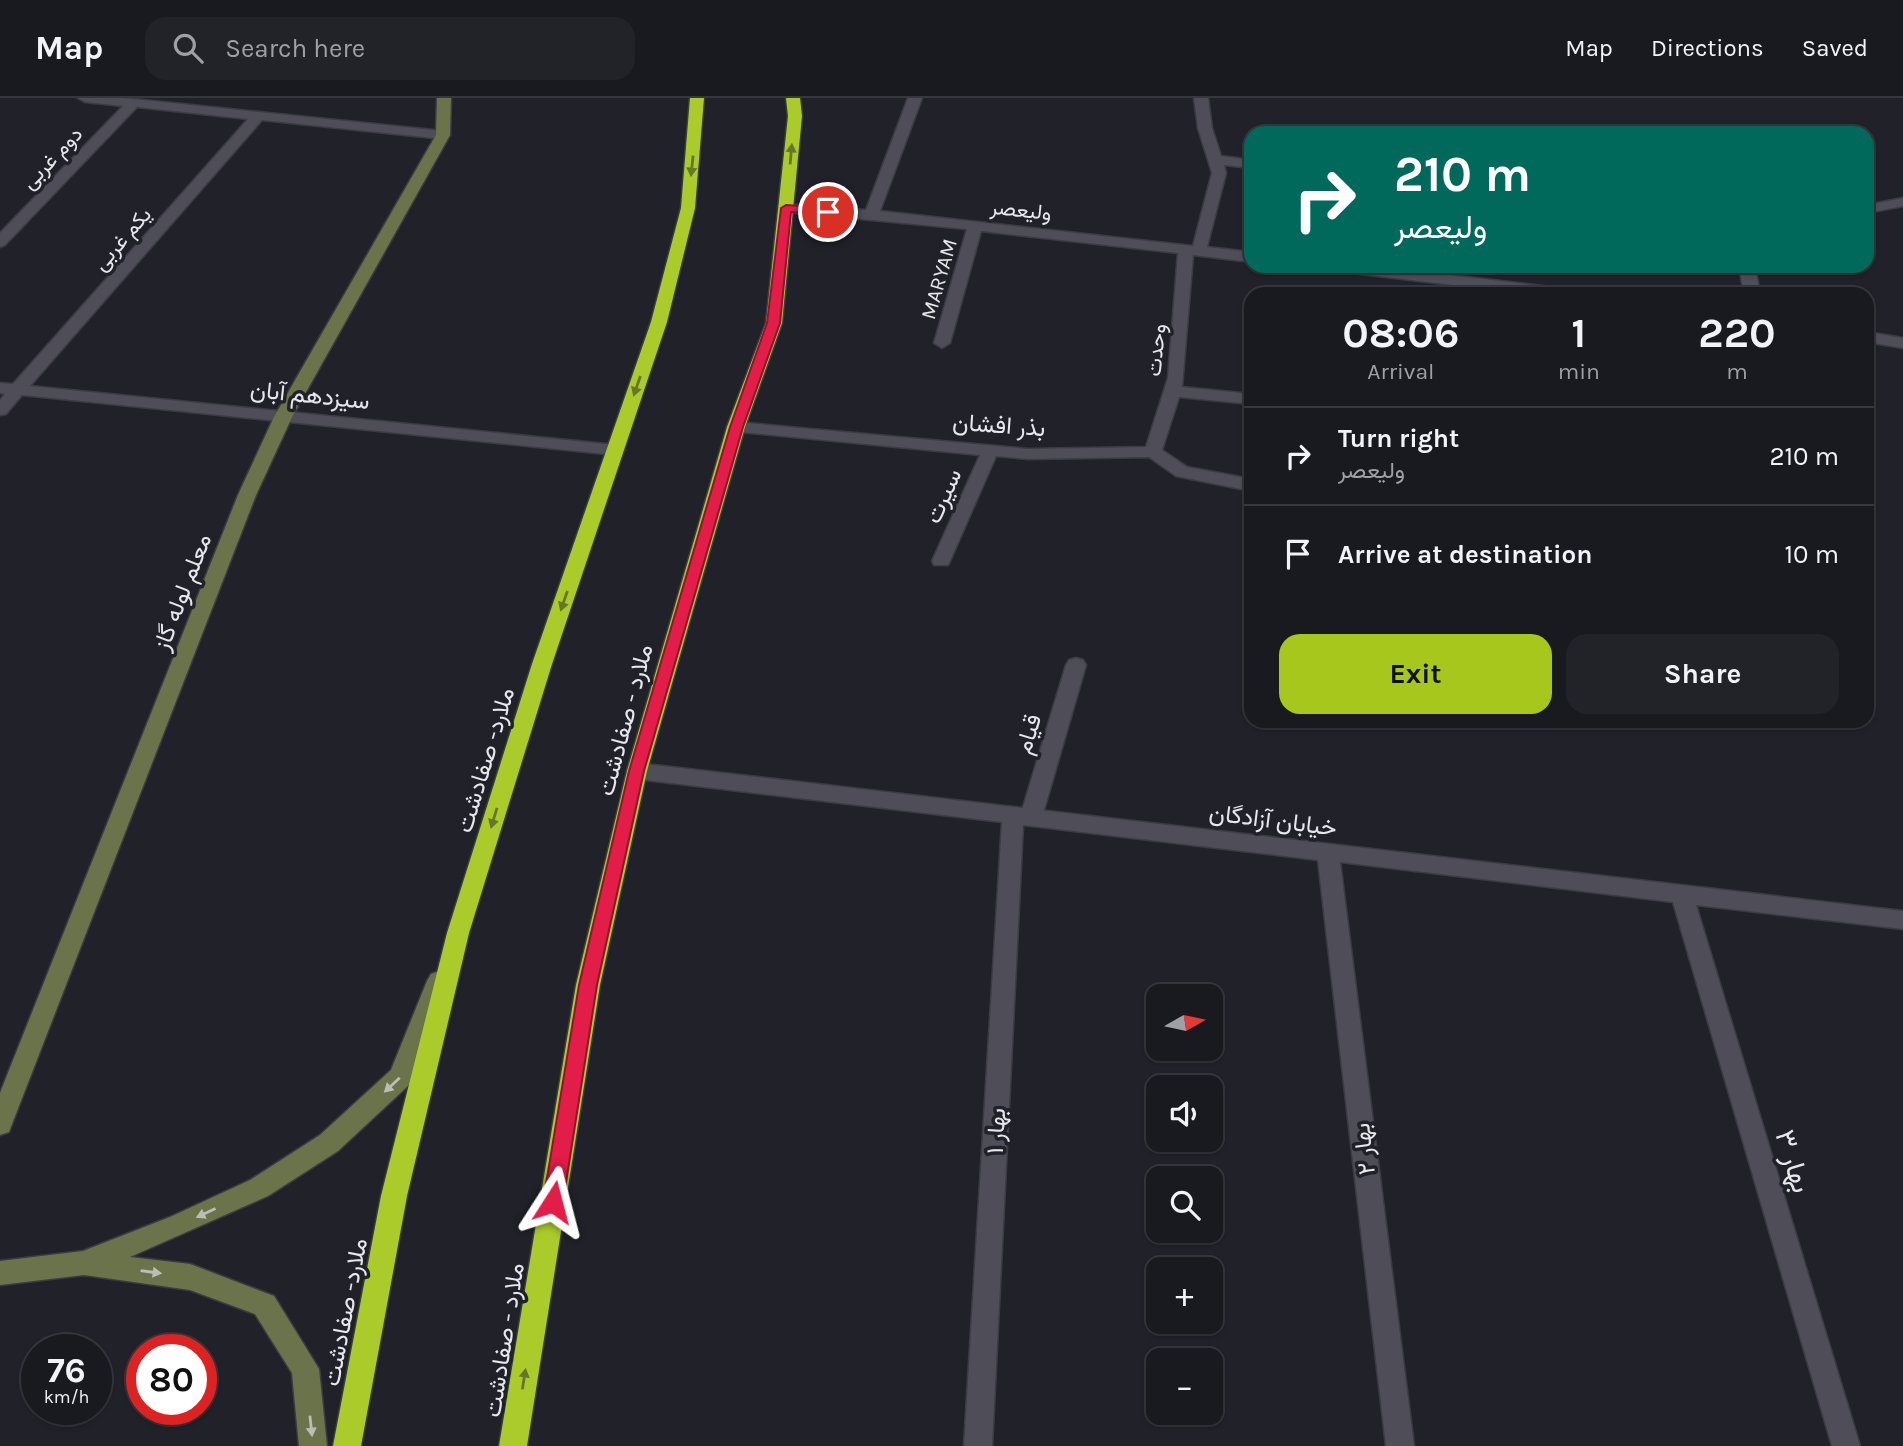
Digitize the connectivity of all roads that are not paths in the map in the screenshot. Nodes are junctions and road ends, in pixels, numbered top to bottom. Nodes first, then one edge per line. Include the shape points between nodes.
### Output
1 (85, 98) edge
2 (444, 98) edge
3 (697, 98) edge
4 (793, 98) edge
5 (915, 98) edge
6 (1201, 98) edge
7 (134, 103) junction
8 (258, 116) junction
9 (443, 135) junction
10 (1215, 160) junction
11 (1244, 163) edge
12 (1903, 202) edge
13 (786, 208) junction
14 (1874, 208) edge
15 (871, 215) junction
16 (975, 226) junction
17 (0, 242) edge
18 (1193, 250) junction
19 (1244, 256) edge
20 (1394, 273) edge
21 (1509, 287) edge
22 (1874, 338) edge
23 (942, 343) dead end
24 (1903, 343) edge
25 (0, 388) edge
26 (18, 389) junction
27 (1172, 391) junction
28 (1244, 399) edge
29 (0, 410) edge
30 (283, 417) junction
31 (736, 427) junction
32 (615, 450) junction
33 (990, 451) junction
34 (1153, 452) junction
35 (1244, 484) edge
36 (942, 561) dead end
37 (1076, 665) dead end
38 (636, 771) junction
39 (1022, 816) junction
40 (1328, 852) junction
41 (1682, 894) junction
42 (1903, 920) edge
43 (458, 933) junction
44 (0, 1124) edge
45 (83, 1263) junction
46 (0, 1273) edge
47 (313, 1446) edge
48 (346, 1446) edge
49 (513, 1446) edge
50 (978, 1446) edge
51 (1400, 1446) edge
52 (1846, 1446) edge

1 - 7 street
2 - 9 street, معلم لوله گاز
3 -> 32 highway, ملارد- صفادشت via 688,208 659,322
13 -> 4 highway, ملارد - صفادشت
5 - 15 street
6 - 10 street, وحدت
7 - 8 street
7 - 17 street, دوم غربی
8 - 9 street
8 - 26 street, یکم غربی
9 - 30 street, معلم لوله گاز
10 - 11 street
10 - 18 street, وحدت via 1219,173
12 - 14 street
13 - 15 street, ولیعصر
13 - 31 highway, ملارد - صفادشت via 774,323
15 - 16 street, ولیعصر
16 - 18 street, ولیعصر
16 - 23 street, MARYAM
18 - 19 street, ولیعصر
18 - 27 street, وحدت
20 - 21 street
22 - 24 street
25 - 26 street, سیزدهم آبان
26 - 29 street, یکم غربی
26 - 30 street, سیزدهم آبان
27 - 28 street
27 - 34 street, وحدت
30 - 32 street, سیزدهم آبان
30 - 44 street, معلم لوله گاز via 247,495
31 - 33 street, بذر افشان
31 - 38 highway, ملارد - صفادشت
32 -> 43 highway, ملارد- صفادشت
33 - 34 street, بذر افشان
33 - 36 street, سیرت
34 - 35 street via 1182,472
37 - 39 street, قیام
38 - 39 street, خیابان آزادگان
49 -> 38 highway, ملارد - صفادشت via 588,985
39 - 40 street, خیابان آزادگان
39 - 50 street, بهار ۱
40 - 41 street, خیابان آزادگان
40 - 51 street, بهار ۲
41 - 42 street, خیابان آزادگان
41 - 52 street, بهار ۳
43 -> 45 street via 401,1077 329,1143 259,1188
43 - 48 highway, ملارد- صفادشت via 394,1196
45 - 46 street
45 -> 47 street via 190,1277 264,1304 305,1369

